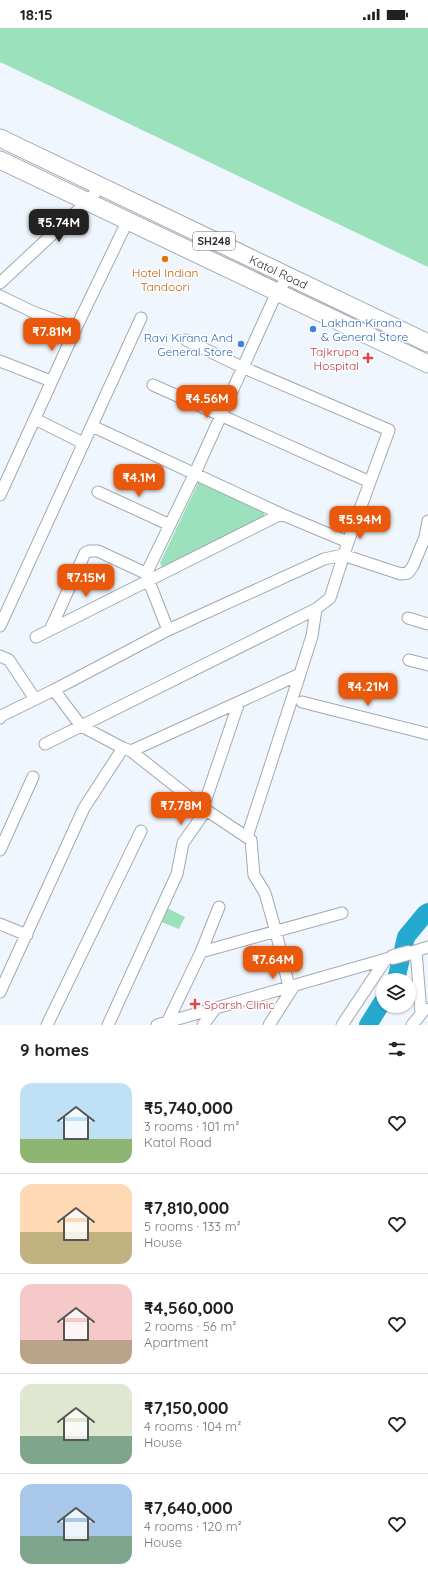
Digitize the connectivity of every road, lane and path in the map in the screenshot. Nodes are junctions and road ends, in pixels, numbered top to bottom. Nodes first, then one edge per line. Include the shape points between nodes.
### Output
1 (0, 138) edge
2 (0, 160) edge
3 (101, 186) junction
4 (88, 201) junction
5 (128, 220) junction
6 (0, 269) edge
7 (11, 273) junction
8 (289, 276) junction
9 (0, 283) edge
10 (277, 292) junction
11 (0, 296) edge
12 (141, 318) dead end
13 (76, 328) junction
14 (186, 340) dead end
15 (428, 343) edge
16 (0, 361) edge
17 (428, 364) edge
18 (242, 367) junction
19 (52, 381) junction
20 (153, 385) dead end
21 (221, 416) junction
22 (35, 419) junction
23 (92, 426) junction
24 (83, 443) junction
25 (195, 473) junction
26 (370, 482) junction
27 (98, 492) dead end
28 (0, 495) edge
29 (281, 514) junction
30 (428, 521) edge
31 (170, 525) junction
32 (426, 537) edge
33 (348, 542) junction
34 (343, 555) junction
35 (147, 577) junction
36 (316, 609) junction
37 (408, 618) dead end
38 (428, 624) edge
39 (0, 626) edge
40 (51, 628) junction
41 (168, 630) junction
42 (36, 636) dead end
43 (0, 656) edge
44 (409, 660) dead end
45 (428, 665) edge
46 (300, 674) junction
47 (54, 690) junction
48 (35, 699) junction
49 (238, 702) junction
50 (302, 702) dead end
51 (0, 718) edge
52 (81, 726) junction
53 (428, 734) edge
54 (45, 744) dead end
55 (127, 749) junction
56 (33, 777) dead end
57 (205, 809) junction
58 (141, 831) dead end
59 (247, 837) junction
60 (0, 850) edge
61 (220, 906) dead end
62 (342, 913) dead end
63 (0, 924) edge
64 (276, 932) junction
65 (27, 935) junction
66 (428, 947) edge
67 (201, 952) junction
68 (412, 952) junction
69 (389, 958) junction
70 (3, 980) edge
71 (292, 986) junction
72 (0, 992) edge
73 (215, 1009) junction
74 (419, 1018) edge
75 (163, 1024) edge
76 (47, 1025) edge
77 (108, 1025) edge
78 (203, 1025) edge
79 (269, 1025) edge
80 (342, 1025) edge

1 - 3 main road, Katol Road / SH248
2 - 4 main road, Katol Road / SH248
3 - 4 street
3 - 8 main road, Katol Road / SH248
4 - 5 main road, Katol Road / SH248
4 - 7 street
5 - 10 main road, Katol Road / SH248
5 - 13 street
6 - 7 street
7 - 9 street
8 - 10 street
8 - 15 main road, Katol Road / SH248
10 - 17 main road, Katol Road / SH248
10 - 18 street
11 - 13 street
12 - 23 street
13 - 19 street
14 - 18 street
16 - 19 street
18 - 21 street
18 - 26 street via 390,430
19 - 22 street
20 - 21 street
21 - 25 street
21 - 26 street
22 - 24 street
22 - 28 street
23 - 24 street
23 - 25 street
24 - 39 street
25 - 29 street
25 - 31 street
26 - 33 street
27 - 31 street
29 - 33 street
29 - 35 street
30 - 32 street
31 - 35 street
32 - 34 street via 408,573 402,574
33 - 34 street
34 - 36 street via 330,598
34 - 41 street via 324,559
35 - 40 street
35 - 40 street via 143,572 98,552 85,553
35 - 41 street
36 - 46 street via 312,636
36 - 52 street
37 - 38 street
40 - 42 street
41 - 47 street
43 - 48 street via 10,660
44 - 45 street
46 - 49 street
46 - 59 street
47 - 48 street
47 - 52 street
48 - 51 street
49 - 55 street
49 - 57 street
50 - 53 street
52 - 54 street
52 - 55 street
55 - 57 street
55 - 65 street via 84,808
56 - 60 street
57 - 59 street
57 - 77 street via 183,843 174,880
58 - 76 street
59 - 64 street via 252,844 256,879 265,893
61 - 67 street
62 - 64 street
63 - 65 street
64 - 67 street
64 - 71 street
65 - 70 street
66 - 68 street
67 - 75 street
68 - 69 street
68 - 74 street
69 - 71 street
69 - 80 street
70 - 72 street
71 - 73 street
71 - 79 street
73 - 75 street
73 - 78 street

